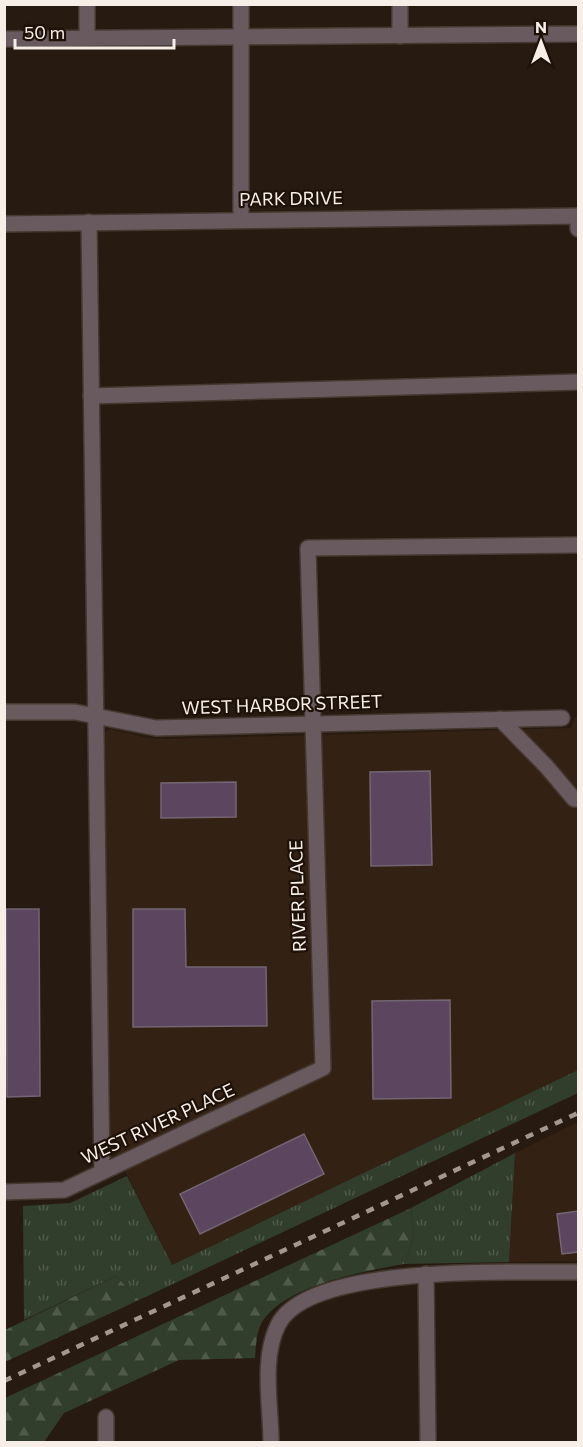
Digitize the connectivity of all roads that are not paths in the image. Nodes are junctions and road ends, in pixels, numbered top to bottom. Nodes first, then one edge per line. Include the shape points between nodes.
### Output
1 (87, 4) edge
2 (241, 4) edge
3 (400, 4) edge
4 (579, 34) edge
5 (400, 36) junction
6 (241, 37) junction
7 (87, 38) junction
8 (4, 39) edge
9 (579, 216) edge
10 (241, 219) junction
11 (89, 222) junction
12 (4, 224) edge
13 (579, 230) edge
14 (579, 382) edge
15 (91, 396) junction
16 (579, 545) edge
17 (4, 712) edge
18 (96, 715) junction
19 (562, 718) dead end
20 (500, 719) junction
21 (313, 723) junction
22 (579, 799) edge
23 (323, 1068) joint
24 (102, 1172) junction
25 (4, 1192) edge
26 (579, 1272) edge
27 (426, 1274) junction
28 (106, 1417) dead end
29 (106, 1443) edge
30 (271, 1443) edge
31 (428, 1443) edge

1 - 7 street
2 - 6 street
3 - 5 street
4 - 5 street
5 - 6 street
6 - 7 street
6 - 10 street
7 - 8 street
9 - 10 street, PARK DRIVE
9 - 13 street
10 - 11 street, PARK DRIVE
11 - 12 street, PARK DRIVE
11 - 15 street
14 - 15 street
15 - 18 street
16 - 21 street, RIVER PLACE via 308,548
17 - 18 street, WEST HARBOR STREET
18 - 21 street, WEST HARBOR STREET via 156,728
18 - 24 street
19 - 20 street, WEST HARBOR STREET
20 - 21 street, WEST HARBOR STREET
20 - 22 street via 574,799
21 - 23 street, RIVER PLACE
23 - 24 street, WEST RIVER PLACE
24 - 25 street, WEST RIVER PLACE via 64,1190
26 - 27 street
27 - 30 street via 342,1287 309,1296 290,1309 279,1324 269,1351
27 - 31 street
28 - 29 street

